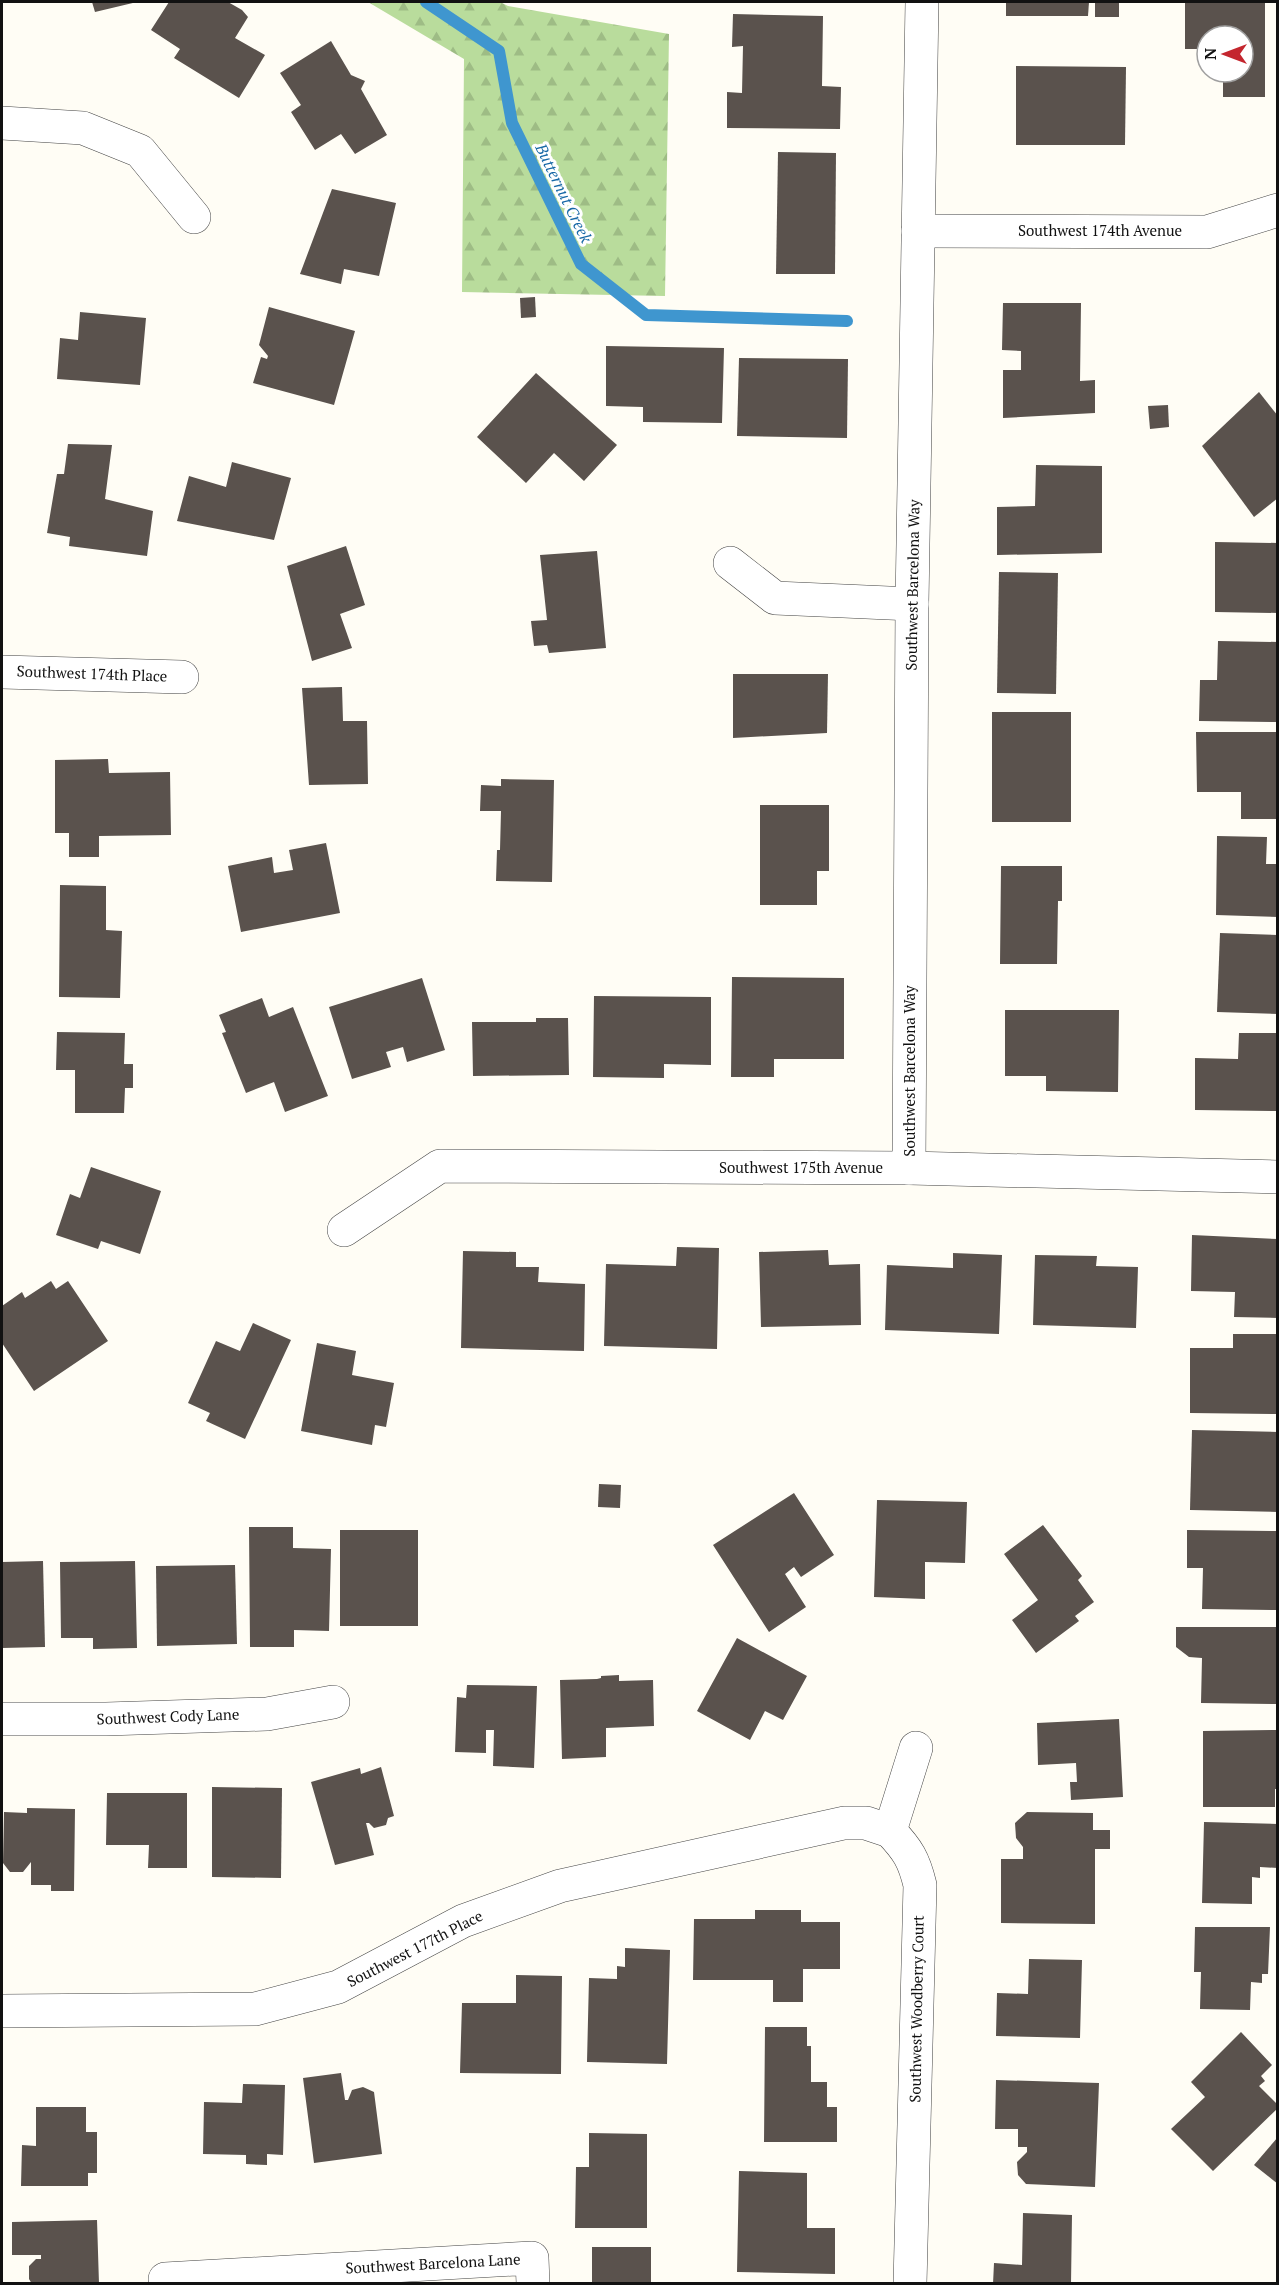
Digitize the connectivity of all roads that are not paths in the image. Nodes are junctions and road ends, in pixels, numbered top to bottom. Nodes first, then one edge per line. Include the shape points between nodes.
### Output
1 (922, 2) edge
2 (2, 123) edge
3 (1278, 210) edge
4 (194, 217) dead end
5 (918, 231) junction
6 (730, 563) dead end
7 (912, 604) junction
8 (2, 672) edge
9 (182, 676) dead end
10 (909, 1168) junction
11 (1278, 1177) edge
12 (344, 1230) dead end
13 (333, 1702) dead end
14 (2, 1719) edge
15 (916, 1748) dead end
16 (890, 1831) junction
17 (2, 2011) edge
18 (165, 2279) dead end
19 (533, 2283) edge
20 (910, 2283) edge

1 - 5 street, Southwest Barcelona Way
2 - 4 street via 83,128 140,151
3 - 5 street, Southwest 174th Avenue via 1207,232
5 - 7 street, Southwest Barcelona Way
6 - 7 street via 775,598
7 - 10 street, Southwest Barcelona Way
8 - 9 street, Southwest 174th Place
10 - 11 street, Southwest 175th Avenue
10 - 12 street, Southwest 175th Avenue via 440,1166
13 - 14 street, Southwest Cody Lane via 267,1714
15 - 16 street
16 - 17 street, Southwest 177th Place via 866,1823 844,1823 560,1886 463,1921 338,1987 255,2008
16 - 20 street, Southwest Woodberry Court via 915,1862 920,1886
18 - 19 street, Southwest Barcelona Lane via 532,2258

